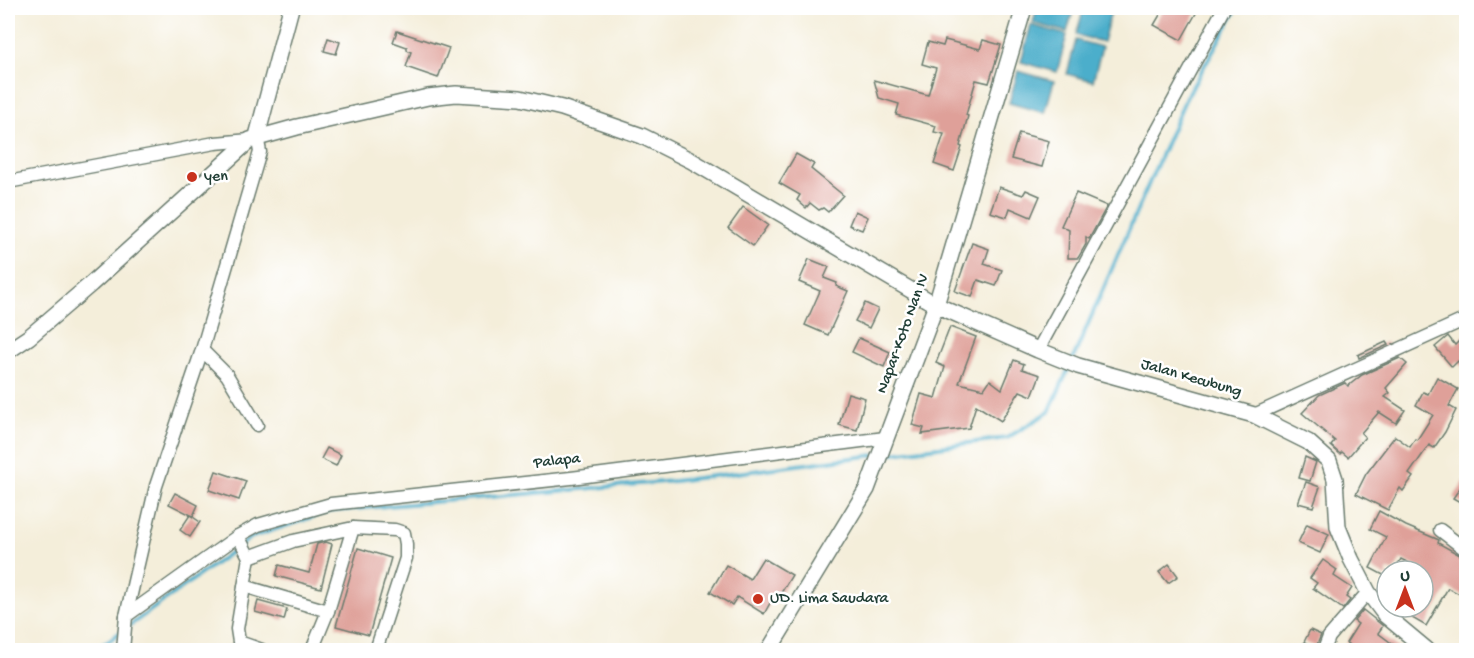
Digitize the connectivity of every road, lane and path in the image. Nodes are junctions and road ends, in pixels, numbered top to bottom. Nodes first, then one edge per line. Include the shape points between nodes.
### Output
1 (291, 8) edge
2 (1024, 8) edge
3 (1224, 8) edge
4 (254, 138) junction
5 (8, 182) edge
6 (936, 305) junction
7 (1467, 319) edge
8 (202, 350) junction
9 (1038, 350) junction
10 (8, 351) edge
11 (1254, 415) junction
12 (257, 425) dead end
13 (884, 441) junction
14 (353, 528) junction
15 (1440, 530) dead end
16 (243, 546) junction
17 (1467, 550) edge
18 (244, 586) junction
19 (1368, 592) junction
20 (328, 611) junction
21 (126, 618) junction
22 (124, 645) edge
23 (262, 651) edge
24 (312, 651) edge
25 (376, 651) edge
26 (769, 651) edge
27 (1324, 651) edge
28 (1427, 651) edge

1 - 4 street
2 - 6 street, Napar-Koto Nan IV
3 - 9 street
4 - 5 street
4 - 6 street, Jalan Kecubung via 446,95 520,98 562,108 642,136 692,161
4 - 8 street via 260,152
4 - 10 street via 91,284
6 - 9 street, Jalan Kecubung
6 - 13 street, Napar-Koto Nan IV
7 - 11 street, Jalan Kecubung
8 - 12 street via 227,375
8 - 21 street via 156,486
9 - 11 street, Jalan Kecubung via 1078,366
11 - 19 street via 1308,442 1329,461 1335,479 1338,526
13 - 16 street, Palapa via 331,504 258,525
13 - 26 street, Napar-Koto Nan IV via 867,489
14 - 16 street via 293,541
14 - 20 street
14 - 25 street via 404,533 406,558
15 - 17 street
16 - 18 street
16 - 21 street, Palapa
18 - 20 street
18 - 23 street via 237,629 239,642
19 - 27 street via 1329,637
19 - 28 street via 1385,615
20 - 24 street
21 - 22 street

